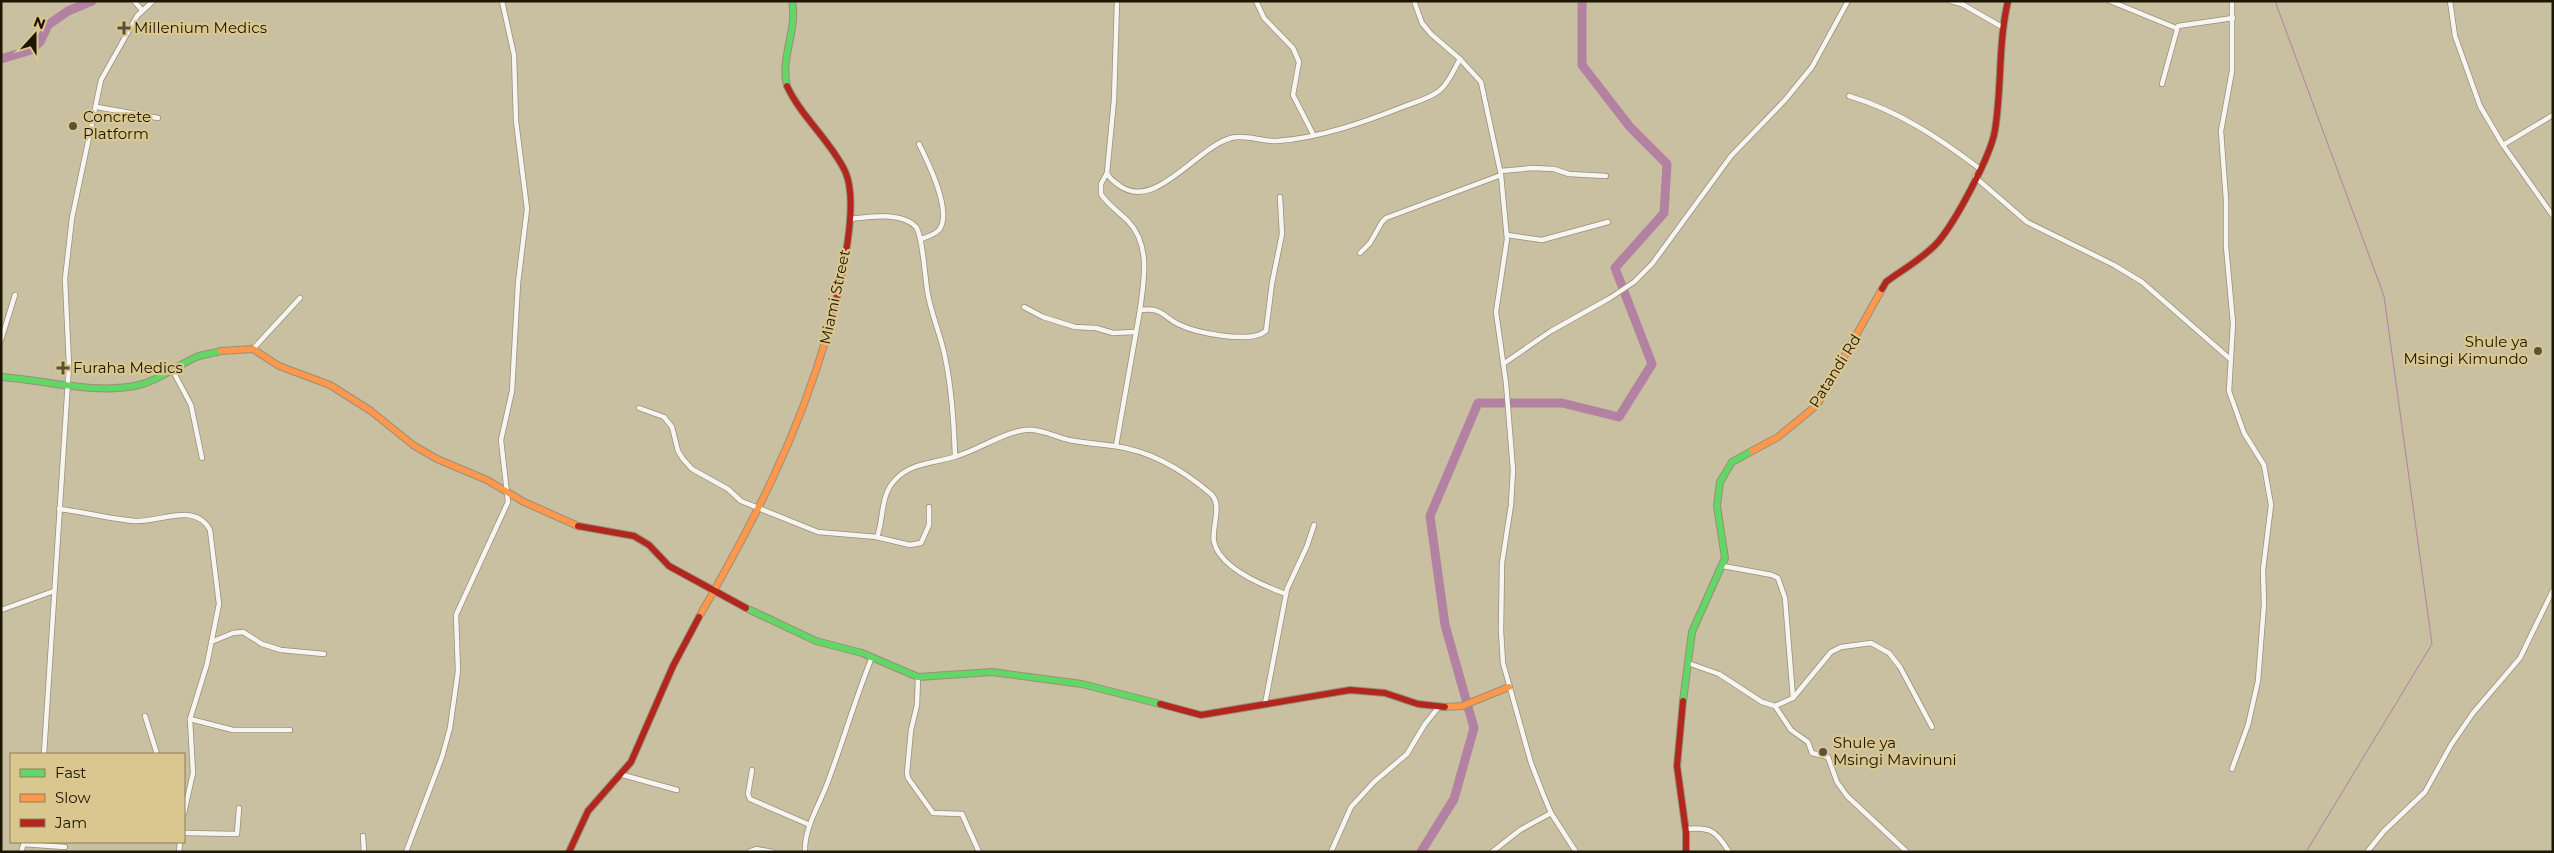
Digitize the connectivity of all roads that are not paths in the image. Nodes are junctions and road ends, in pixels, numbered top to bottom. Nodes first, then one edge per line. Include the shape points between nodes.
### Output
1 (134, 1) edge
2 (153, 1) edge
3 (502, 1) edge
4 (792, 1) edge
5 (1117, 1) edge
6 (1256, 1) edge
7 (1414, 1) edge
8 (1848, 1) edge
9 (1951, 1) edge
10 (2008, 1) edge
11 (2110, 1) edge
12 (2232, 1) edge
13 (2450, 1) edge
14 (142, 10) junction
15 (2233, 18) junction
16 (2002, 27) junction
17 (2176, 28) junction
18 (1460, 59) junction
19 (2162, 84) dead end
20 (1849, 96) dead end
21 (96, 107) junction
22 (2553, 115) edge
23 (158, 118) dead end
24 (1313, 134) junction
25 (919, 144) dead end
26 (2503, 145) junction
27 (1980, 169) junction
28 (1106, 173) junction
29 (1501, 173) junction
30 (1606, 176) dead end
31 (1975, 177) junction
32 (1280, 197) dead end
33 (2553, 216) edge
34 (850, 219) junction
35 (1608, 222) dead end
36 (1507, 235) junction
37 (921, 239) junction
38 (1360, 253) dead end
39 (15, 295) dead end
40 (300, 298) dead end
41 (1024, 307) dead end
42 (1140, 310) junction
43 (1135, 332) junction
44 (1, 340) edge
45 (253, 349) junction
46 (2229, 358) junction
47 (1503, 364) junction
48 (173, 371) junction
49 (1, 377) edge
50 (66, 387) junction
51 (639, 408) dead end
52 (1116, 446) junction
53 (955, 456) junction
54 (202, 458) dead end
55 (508, 494) junction
56 (929, 507) dead end
57 (758, 508) junction
58 (59, 509) junction
59 (1314, 525) dead end
60 (876, 537) junction
61 (1723, 566) junction
62 (2553, 590) edge
63 (54, 591) junction
64 (714, 591) junction
65 (1286, 594) junction
66 (1, 610) edge
67 (211, 642) junction
68 (324, 654) dead end
69 (872, 657) junction
70 (1688, 663) junction
71 (918, 677) junction
72 (1509, 687) junction
73 (1793, 698) junction
74 (1264, 704) junction
75 (1775, 706) junction
76 (1438, 708) junction
77 (145, 716) dead end
78 (190, 720) junction
79 (1932, 728) dead end
80 (290, 730) dead end
81 (44, 753) edge
82 (157, 753) edge
83 (2232, 769) dead end
84 (752, 770) dead end
85 (623, 775) junction
86 (185, 790) edge
87 (678, 790) dead end
88 (187, 795) junction
89 (185, 807) edge
90 (239, 808) dead end
91 (1551, 813) junction
92 (810, 825) junction
93 (1686, 829) junction
94 (185, 833) edge
95 (363, 836) dead end
96 (24, 843) edge
97 (65, 847) dead end
98 (21, 852) edge
99 (364, 852) edge
100 (406, 852) edge
101 (569, 852) edge
102 (748, 852) edge
103 (773, 852) edge
104 (805, 852) edge
105 (978, 852) edge
106 (1331, 852) edge
107 (1492, 852) edge
108 (1576, 852) edge
109 (1686, 852) edge
110 (1729, 852) edge
111 (1907, 852) edge
112 (2367, 852) edge

1 - 14 street
2 - 14 street
3 - 55 street via 514,56 516,121 527,209 518,283 512,391 501,440
4 - 34 street, Miami Street via 795,12 783,62 787,86 803,115 844,169 852,192
5 - 28 street via 1114,100
6 - 24 street via 1269,25 1295,52 1300,69 1293,95
7 - 18 street via 1422,23
8 - 47 street via 1812,67 1785,100 1730,156 1652,264 1618,293 1551,331
9 - 16 street
10 - 16 street, Patandi Rd
11 - 17 street
12 - 15 street
13 - 26 street via 2455,36 2472,86
14 - 21 street via 101,80
15 - 17 street
15 - 46 street via 2232,71 2221,131 2233,323
16 - 27 street, Patandi Rd via 1997,125
17 - 19 street
18 - 24 street via 1443,88 1434,94 1370,120
18 - 29 street via 1481,82
20 - 27 street via 1900,116
21 - 23 street
21 - 50 street via 72,218 65,279 69,340
22 - 26 street
24 - 28 street via 1276,141 1242,137 1226,140 1168,181 1141,193 1126,190
25 - 37 street via 940,197 942,220 937,232
26 - 33 street
27 - 31 street, Patandi Rd
28 - 42 street via 1101,194 1135,230 1142,246 1145,267
29 - 30 street via 1533,168
29 - 36 street
29 - 38 street via 1386,218
31 - 46 street via 2027,222 2142,282
31 - 61 street, Patandi Rd via 1940,239 1886,282 1817,405 1778,437 1728,466 1717,496 1724,547
32 - 42 street via 1282,234 1265,332 1227,336 1179,324 1162,311
34 - 37 street via 904,220 917,228
34 - 57 street, Miami Street via 841,282 827,341 786,449
35 - 36 street via 1542,240
36 - 47 street via 1496,307
37 - 53 street via 928,296 948,372
39 - 44 street
40 - 45 street
41 - 43 street via 1042,317 1075,327 1113,333
42 - 43 street
43 - 52 street
45 - 48 street via 232,349 205,355
45 - 55 street via 278,366 330,385 371,411 413,445 487,480
46 - 83 street via 2232,405 2244,433 2264,465 2271,505 2263,570 2264,604 2258,681 2248,725
47 - 72 street via 1513,470 1501,593 1504,663
48 - 50 street via 138,385
48 - 54 street via 191,405
49 - 50 street via 39,380
50 - 58 street
51 - 57 street via 660,414 671,424 678,451 692,469 728,489 741,501
52 - 53 street via 1084,443 1027,430 994,438
52 - 65 street via 1174,465 1211,495 1216,507 1214,536 1218,550 1252,581
53 - 60 street via 925,462 894,480 884,503 881,527
55 - 64 street via 583,528 634,536 649,545 669,566
55 - 100 street via 506,507 456,615 458,671 450,728
56 - 60 street via 929,525 921,543 910,545
57 - 60 street via 818,532
57 - 64 street, Miami Street
58 - 63 street
58 - 67 street via 136,521 179,515 205,521 211,534 219,598
59 - 65 street
61 - 70 street, Patandi Rd via 1693,627
61 - 73 street via 1778,578 1785,598
62 - 112 street via 2520,658 2473,713 2425,792
63 - 66 street
63 - 81 street
64 - 69 street via 804,636
64 - 85 street, Miami Street via 679,654
65 - 74 street
67 - 68 street via 243,632 262,644 281,650
67 - 78 street
69 - 71 street
69 - 92 street
70 - 75 street via 1719,674 1762,702
70 - 93 street, Patandi Rd via 1677,766
71 - 74 street via 992,672 1082,684 1202,715
71 - 105 street via 907,775 933,813 959,813 964,816
72 - 76 street via 1462,706
72 - 91 street via 1531,763
73 - 75 street
73 - 79 street via 1831,652 1871,642 1890,653 1900,667
74 - 76 street via 1350,690 1385,692
75 - 111 street via 1791,730 1808,742 1812,753 1828,757 1837,782 1847,796
76 - 106 street via 1407,754 1350,807
77 - 82 street
78 - 80 street via 233,730
78 - 88 street via 193,773
84 - 92 street via 750,799
85 - 87 street
85 - 101 street, Miami Street via 582,820
86 - 88 street
88 - 89 street
90 - 94 street via 237,834
91 - 107 street via 1520,830
91 - 108 street
92 - 104 street via 805,836
93 - 109 street, Patandi Rd
93 - 110 street via 1709,829
95 - 99 street
96 - 97 street
96 - 98 street
102 - 103 street via 756,849

